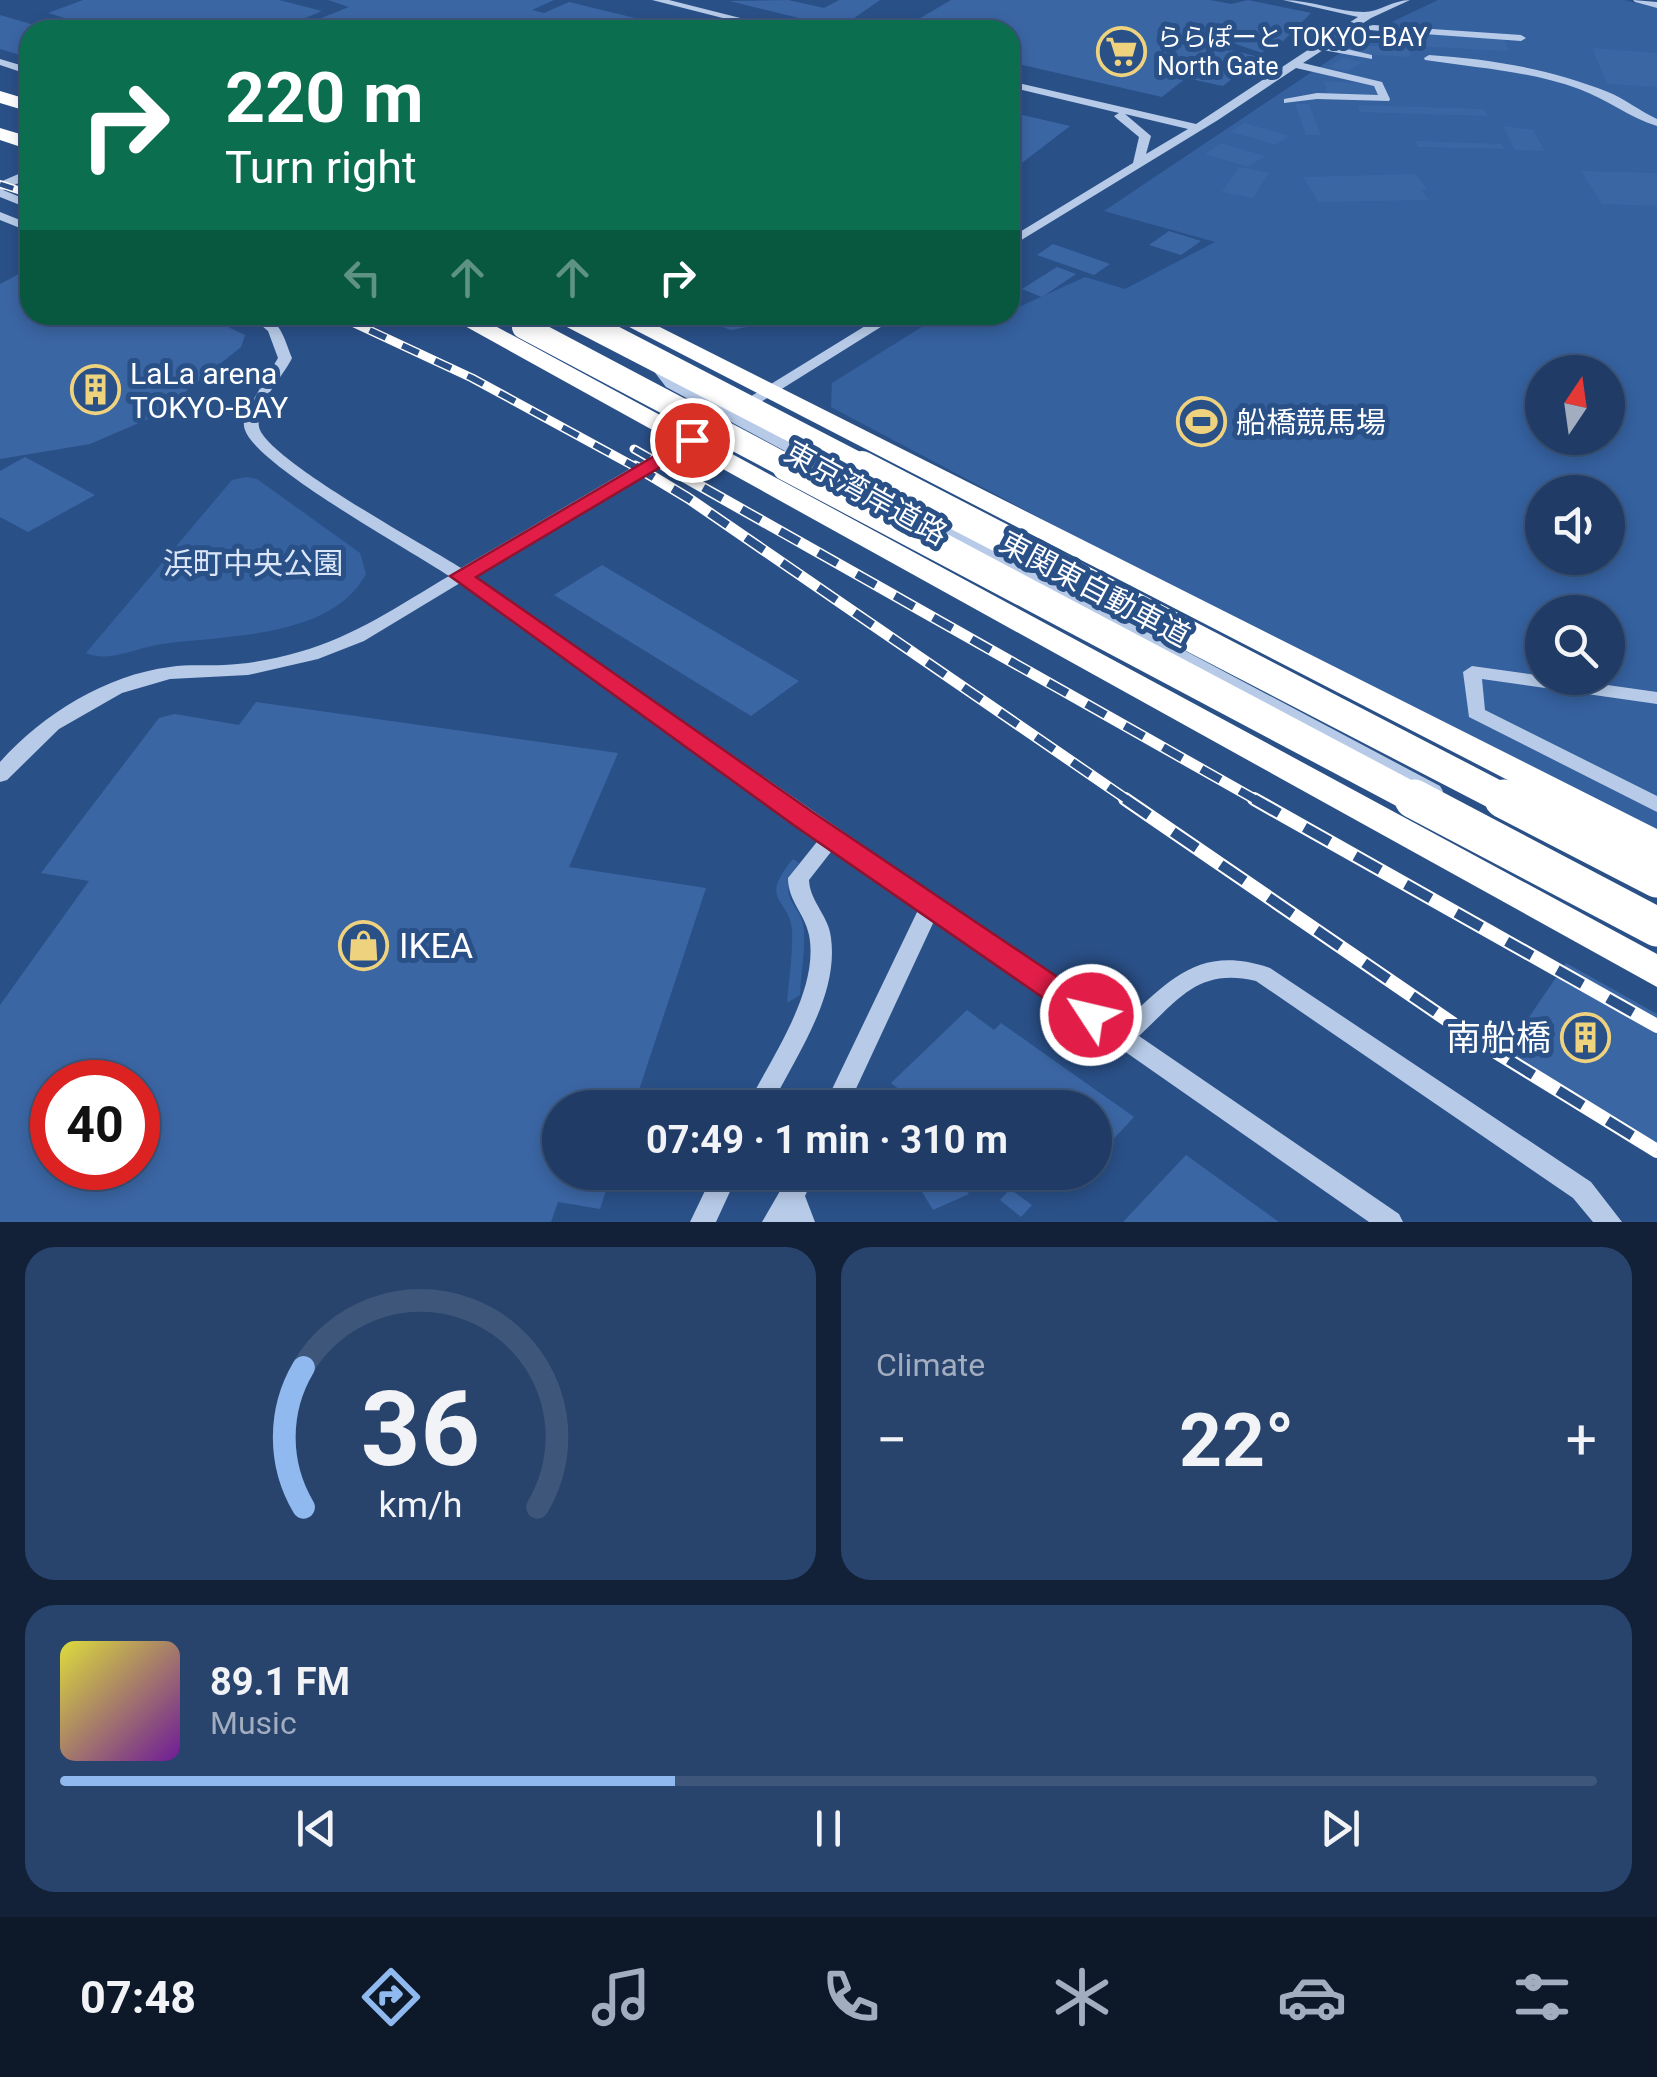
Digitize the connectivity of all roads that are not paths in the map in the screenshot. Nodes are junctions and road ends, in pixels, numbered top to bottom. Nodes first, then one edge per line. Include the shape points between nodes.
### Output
1 (657, 0) edge
2 (1288, 0) edge
3 (1404, 0) edge
4 (1638, 0) edge
5 (1313, 2) edge
6 (1657, 5) edge
7 (1367, 16) junction
8 (741, 20) edge
9 (1373, 28) dead end
10 (1521, 38) dead end
11 (1320, 46) junction
12 (1368, 57) dead end
13 (1429, 58) dead end
14 (1295, 62) junction
15 (1372, 81) dead end
16 (1262, 84) junction
17 (1020, 86) edge
18 (1294, 99) junction
19 (1324, 100) dead end
20 (1102, 106) junction
21 (1657, 123) edge
22 (1198, 128) junction
23 (1138, 165) junction
24 (1020, 237) edge
25 (269, 325) edge
26 (475, 325) edge
27 (519, 325) edge
28 (589, 325) edge
29 (605, 325) edge
30 (638, 325) edge
31 (877, 325) edge
32 (770, 391) junction
33 (730, 415) junction
34 (692, 440) junction
35 (461, 576) junction
36 (1657, 698) edge
37 (0, 775) edge
38 (1657, 805) edge
39 (831, 838) junction
40 (1657, 844) edge
41 (1657, 878) edge
42 (931, 905) junction
43 (1657, 926) edge
44 (1656, 971) edge
45 (1123, 1037) junction
46 (767, 1090) edge
47 (844, 1090) edge
48 (719, 1190) edge
49 (795, 1190) edge
50 (799, 1190) edge
51 (704, 1222) edge
52 (775, 1222) edge
53 (802, 1222) edge
54 (1390, 1222) edge
55 (1609, 1222) edge

1 - 8 street
2 - 5 street
3 - 7 street
4 - 6 street
5 - 7 street
7 - 11 street
9 - 10 street
11 - 12 street
11 - 14 street
13 - 21 street via 1572,82
14 - 15 street
14 - 16 street
14 - 18 street via 1378,84 1384,98
16 - 18 street
16 - 22 street
17 - 20 street
18 - 19 street
20 - 22 street
20 - 23 street via 1146,136
22 - 23 street
23 - 24 street
25 - 35 street via 284,358 251,421 256,437
26 - 34 highway, 東京湾岸道路
27 - 43 highway, 東関東自動車道, bridge
28 - 41 highway, 東関東自動車道, bridge
29 - 33 street via 643,348 671,384
30 - 32 highway, 東京湾岸道路
31 - 32 street
32 - 33 street
32 - 40 highway, 東京湾岸道路
33 - 34 street
33 - 44 street via 1556,857 1588,879
34 - 35 street
34 - 44 highway, 東京湾岸道路
35 - 37 street via 325,652 273,665 165,673 117,688 55,722
35 - 39 street
36 - 38 street via 1472,672 1476,713
39 - 42 street
39 - 46 street via 798,878 799,896 820,928 819,969
42 - 45 street
42 - 47 street
45 - 54 street
45 - 55 street via 1196,972 1216,966 1262,974 1582,1190
48 - 51 street
49 - 52 street
50 - 53 street

